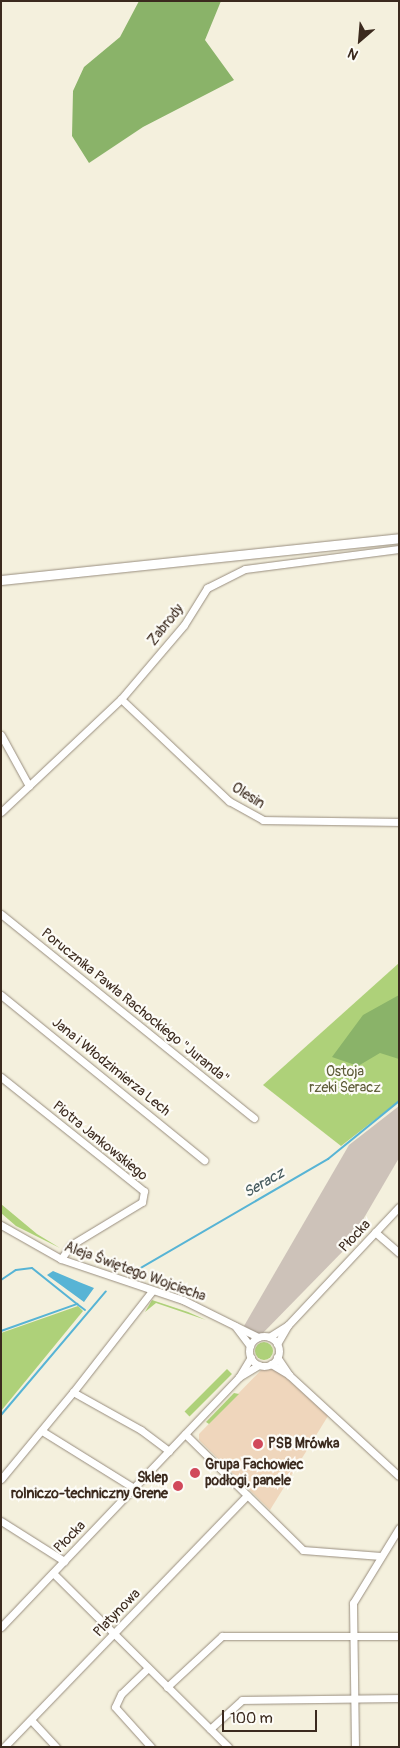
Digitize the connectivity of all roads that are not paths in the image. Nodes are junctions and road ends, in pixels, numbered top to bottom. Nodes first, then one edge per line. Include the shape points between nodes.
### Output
1 (399, 538) edge
2 (399, 550) edge
3 (1, 580) edge
4 (121, 699) junction
5 (1, 735) edge
6 (29, 786) junction
7 (1, 812) edge
8 (399, 822) edge
9 (1, 914) edge
10 (1, 994) edge
11 (1, 1077) edge
12 (254, 1118) dead end
13 (204, 1160) dead end
14 (399, 1207) edge
15 (1, 1225) edge
16 (375, 1232) junction
17 (399, 1253) edge
18 (61, 1259) junction
19 (152, 1291) junction
20 (288, 1325) junction
21 (235, 1326) junction
22 (269, 1337) junction
23 (258, 1338) junction
24 (277, 1344) junction
25 (250, 1346) junction
26 (250, 1357) junction
27 (277, 1357) junction
28 (271, 1364) junction
29 (259, 1365) junction
30 (289, 1375) junction
31 (239, 1377) junction
32 (73, 1392) junction
33 (42, 1431) junction
34 (185, 1434) junction
35 (169, 1451) junction
36 (399, 1476) edge
37 (1, 1479) edge
38 (134, 1488) junction
39 (247, 1495) junction
40 (3, 1524) edge
41 (399, 1528) edge
42 (381, 1556) junction
43 (64, 1561) junction
44 (53, 1573) junction
45 (1, 1627) edge
46 (113, 1634) junction
47 (354, 1636) junction
48 (399, 1636) edge
49 (148, 1668) junction
50 (167, 1687) junction
51 (355, 1698) junction
52 (399, 1698) edge
53 (31, 1720) junction
54 (210, 1729) junction
55 (4, 1747) edge
56 (56, 1747) edge
57 (151, 1747) edge
58 (228, 1747) edge
59 (355, 1747) edge

1 - 3 main road
2 - 4 street, Zabrody via 236,573 207,588 184,625
4 - 6 street, Zabrody
4 - 8 street, Olesin via 229,801 263,820
5 - 6 street
6 - 7 street, Zabrody
9 - 12 street, Porucznika Pawła Rachockiego "Juranda"
10 - 13 street, Jana i Włodzimierza Lech
11 - 18 street, Piotra Jankowskiego via 144,1191 142,1202 70,1245
14 - 16 street, Płocka
15 - 18 street, Aleja Świętego Wojciecha
16 - 17 street
16 - 20 street, Płocka
18 - 19 street, Aleja Świętego Wojciecha
19 - 21 street, Aleja Świętego Wojciecha via 203,1308
19 - 32 street
20 - 22 street, Płocka
20 - 24 street, Płocka
21 - 23 street, Aleja Świętego Wojciecha
21 - 25 street, Aleja Świętego Wojciecha
22 - 23 street
22 - 24 street
23 - 25 street
24 - 27 street
25 - 26 street
26 - 29 street
26 - 31 street, Płocka
27 - 28 street
27 - 30 street
28 - 29 street
28 - 30 street
29 - 31 street, Płocka
30 - 36 street
31 - 34 street, Płocka
32 - 33 street
32 - 35 street via 141,1430
33 - 37 street
33 - 38 street
34 - 35 street, Płocka
34 - 39 street
35 - 38 street, Płocka
38 - 43 street, Płocka
39 - 42 street via 303,1550 327,1555
39 - 46 street, Platynowa
40 - 43 street
41 - 42 street
42 - 47 street via 353,1603
43 - 44 street, Płocka
44 - 45 street, Płocka
44 - 46 street
46 - 49 street
46 - 53 street, Platynowa
47 - 48 street
47 - 50 street via 222,1636
47 - 51 street
49 - 50 street
49 - 57 street via 120,1694 115,1707
50 - 54 street
51 - 52 street
51 - 54 street via 242,1700
51 - 59 street
53 - 55 street, Platynowa
53 - 56 street
54 - 58 street

